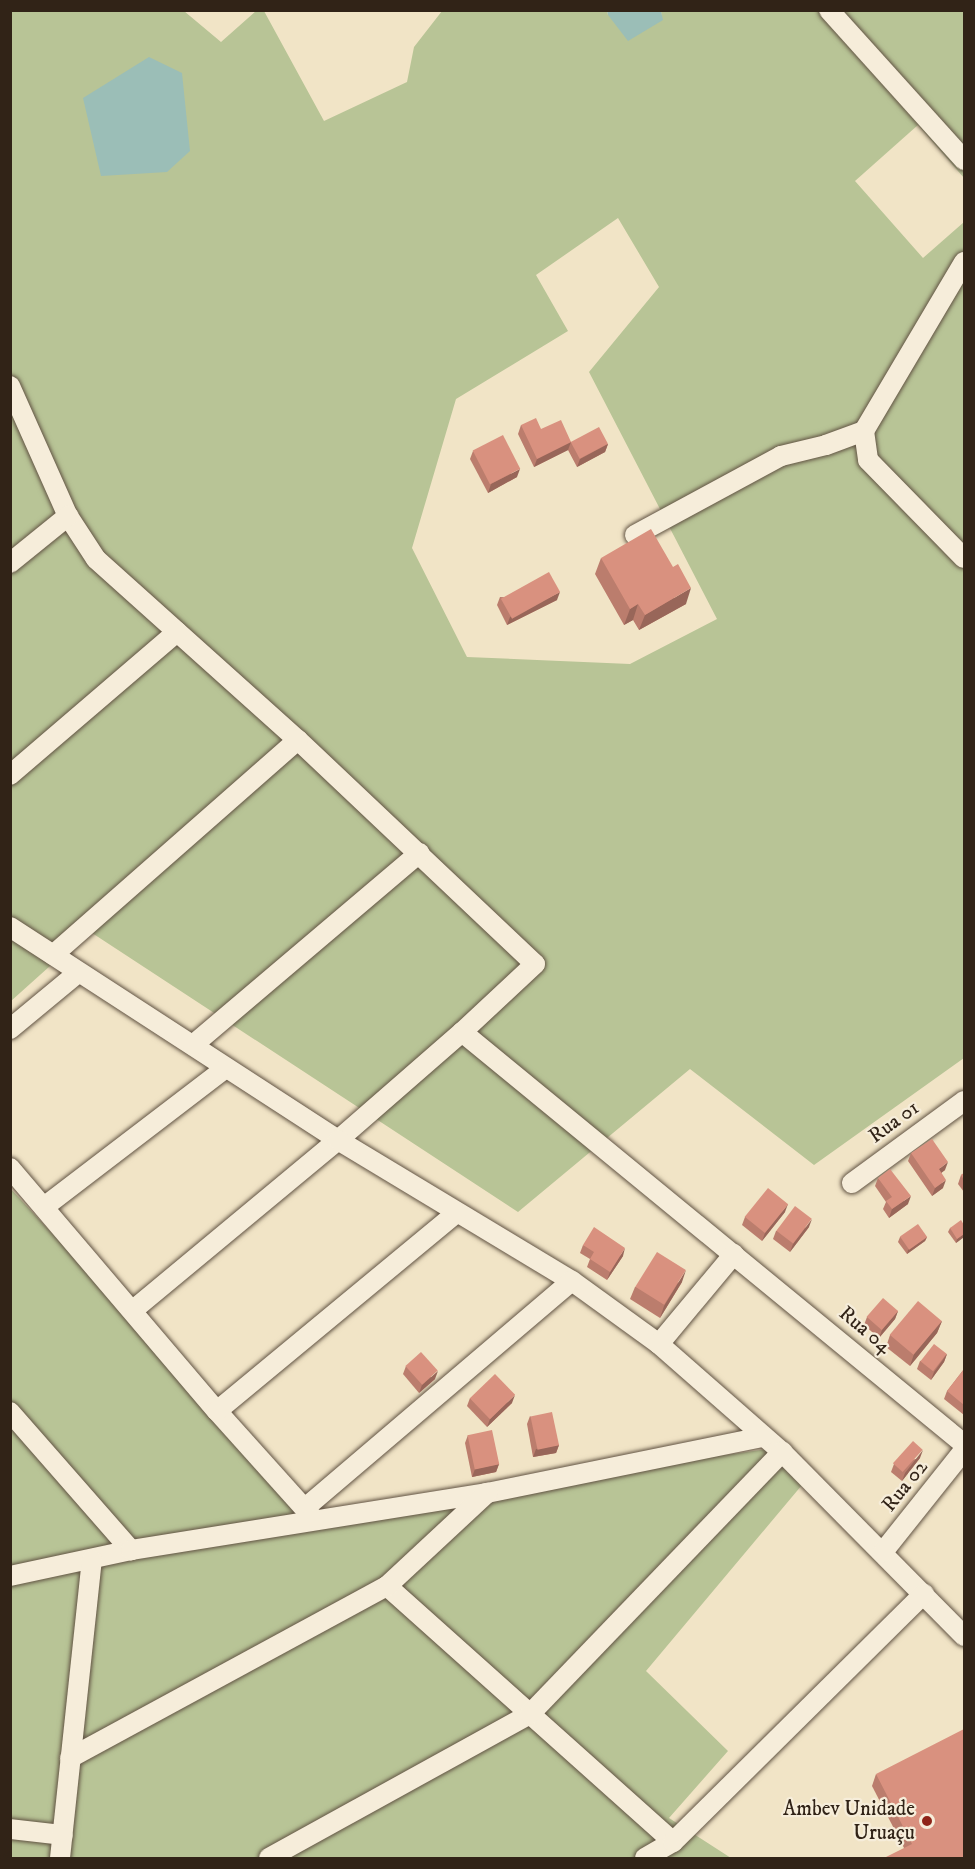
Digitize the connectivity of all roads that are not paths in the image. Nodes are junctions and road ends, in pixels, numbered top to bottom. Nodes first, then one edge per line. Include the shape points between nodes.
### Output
1 (829, 10) edge
2 (964, 160) edge
3 (964, 262) edge
4 (10, 386) edge
5 (864, 431) junction
6 (68, 516) junction
7 (635, 535) edge
8 (964, 558) edge
9 (10, 563) edge
10 (177, 632) junction
11 (298, 740) junction
12 (10, 775) edge
13 (418, 853) junction
14 (10, 927) edge
15 (53, 955) junction
16 (79, 972) junction
17 (10, 1029) edge
18 (462, 1032) junction
19 (193, 1045) junction
20 (226, 1068) junction
21 (962, 1107) edge
22 (338, 1140) junction
23 (10, 1168) edge
24 (852, 1183) dead end
25 (44, 1207) junction
26 (456, 1213) junction
27 (734, 1254) junction
28 (572, 1281) junction
29 (133, 1310) junction
30 (658, 1344) junction
31 (217, 1411) junction
32 (10, 1412) edge
33 (762, 1437) junction
34 (964, 1444) edge
35 (964, 1450) edge
36 (782, 1452) junction
37 (487, 1493) junction
38 (310, 1513) junction
39 (131, 1550) junction
40 (883, 1552) junction
41 (92, 1560) junction
42 (10, 1576) edge
43 (387, 1586) junction
44 (924, 1594) junction
45 (964, 1636) edge
46 (530, 1714) junction
47 (70, 1758) junction
48 (10, 1829) edge
49 (63, 1835) junction
50 (673, 1842) junction
51 (60, 1858) edge
52 (270, 1858) edge
53 (645, 1858) edge

1 - 2 street
3 - 5 street
4 - 6 street
5 - 7 street via 781,456
5 - 8 street via 868,460
6 - 9 street
6 - 10 street via 96,559
10 - 11 street
10 - 12 street
11 - 13 street
11 - 15 street
13 - 18 street via 535,963
13 - 19 street
14 - 15 street
15 - 16 street
16 - 17 street
16 - 19 street
18 - 22 street
18 - 27 street, Rua 04
19 - 20 street
20 - 22 street
20 - 25 street
21 - 24 street, Rua 01
22 - 26 street
22 - 29 street
23 - 25 street
25 - 29 street
26 - 28 street
26 - 31 street
27 - 30 street
27 - 34 street, Rua 04
28 - 30 street
28 - 38 street
29 - 31 street
30 - 33 street
31 - 38 street
32 - 39 street
33 - 36 street
33 - 37 street
35 - 40 street, Rua 02
36 - 40 street
36 - 46 street
37 - 38 street
37 - 43 street
38 - 39 street
39 - 41 street
40 - 44 street
41 - 42 street
41 - 47 street
43 - 46 street
43 - 47 street
44 - 45 street
44 - 50 street
46 - 50 street
46 - 52 street
47 - 49 street
48 - 49 street
49 - 51 street
50 - 53 street

